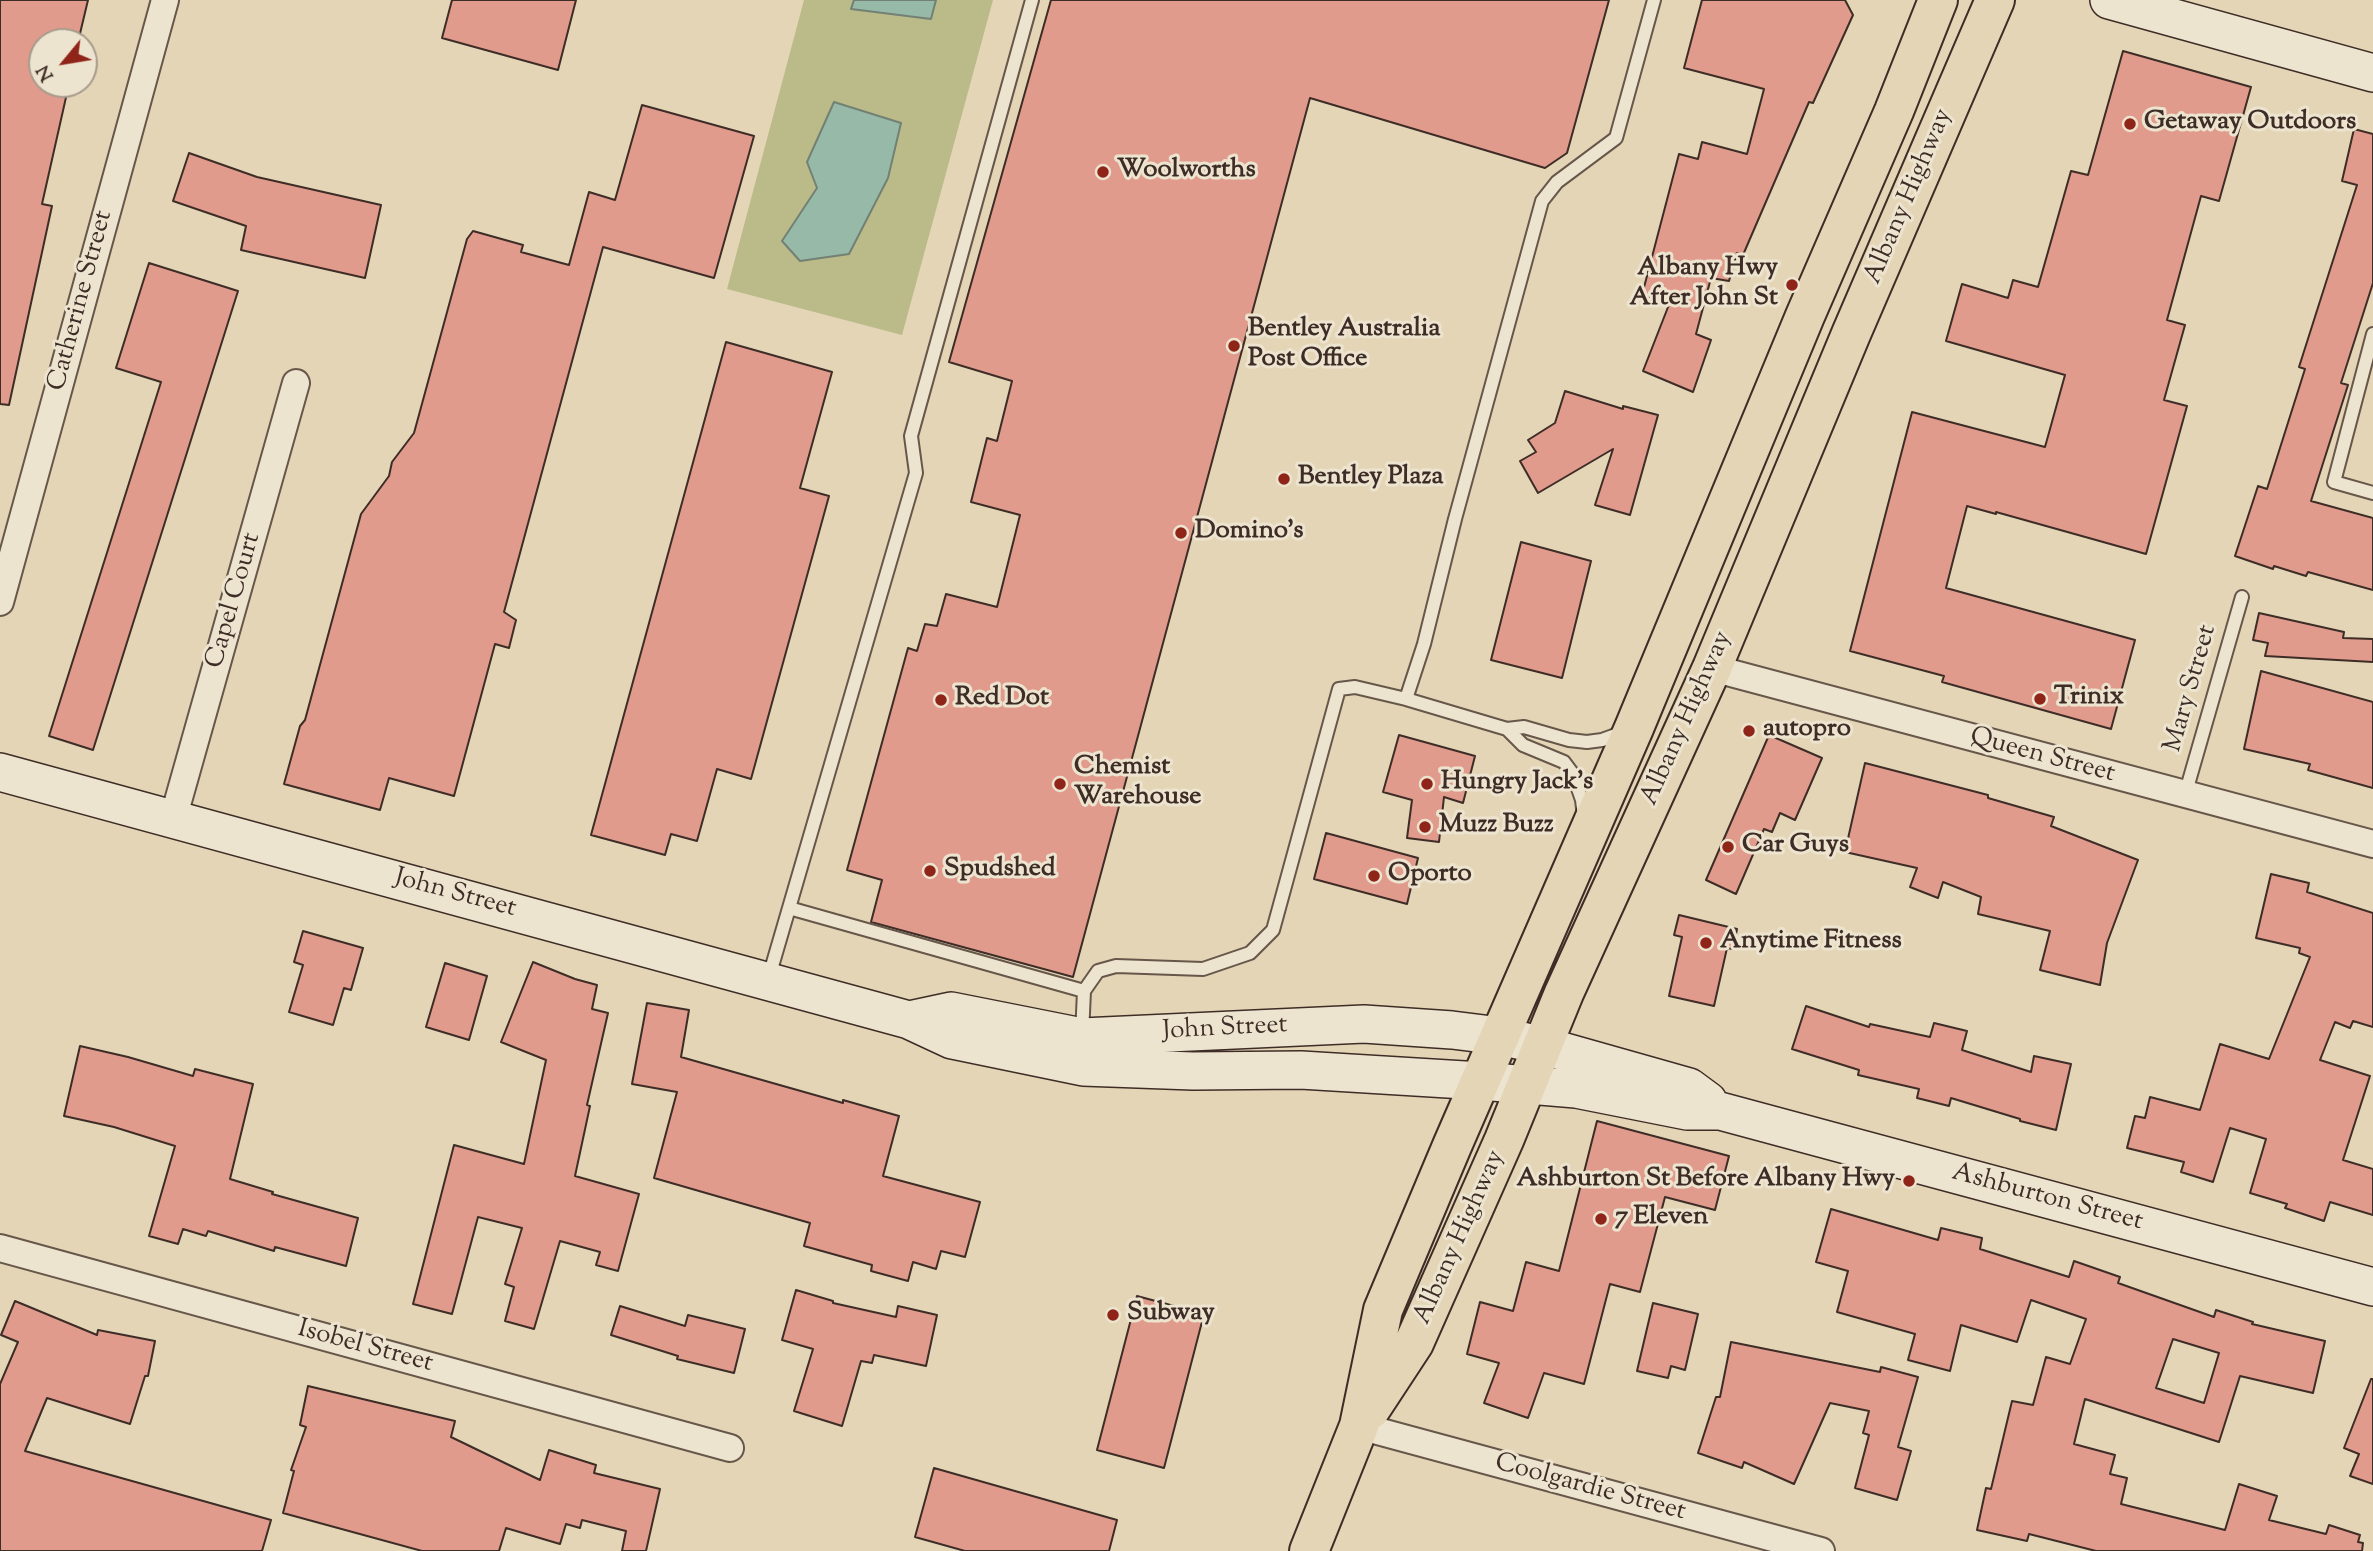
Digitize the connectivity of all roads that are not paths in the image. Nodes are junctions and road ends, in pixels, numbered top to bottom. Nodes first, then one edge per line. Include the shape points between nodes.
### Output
1 (164, 0) edge
2 (1032, 0) edge
3 (1654, 0) edge
4 (1938, 0) edge
5 (1995, 0) edge
6 (2109, 0) edge
7 (2373, 73) edge
8 (2373, 334) edge
9 (296, 383) dead end
10 (2373, 493) edge
11 (2242, 597) dead end
12 (0, 602) edge
13 (1712, 668) junction
14 (1406, 699) junction
15 (1634, 728) junction
16 (1507, 729) junction
17 (0, 772) edge
18 (2185, 795) junction
19 (173, 819) junction
20 (1586, 838) junction
21 (2373, 844) edge
22 (789, 908) junction
23 (768, 980) junction
24 (1084, 992) junction
25 (1500, 1037) junction
26 (1544, 1046) junction
27 (1082, 1052) junction
28 (1481, 1081) junction
29 (1526, 1084) junction
30 (1720, 1111) junction
31 (0, 1248) edge
32 (2373, 1287) edge
33 (1359, 1426) junction
34 (730, 1448) dead end
35 (1309, 1551) edge
36 (1821, 1551) edge

1 - 12 street, Catherine Street
2 - 22 lane via 911,436 916,473
3 - 14 lane via 1616,138 1556,182 1542,201
4 - 15 highway, Albany Highway
5 - 13 highway, Albany Highway
6 - 7 main road
8 - 10 lane via 2334,482
9 - 19 street, Capel Court
11 - 18 lane, Mary Street
13 - 18 street, Queen Street
13 - 26 highway, Albany Highway
14 - 16 lane
14 - 24 lane via 1355,687 1339,689 1273,930 1250,953 1203,969 1116,966 1098,971
15 - 16 lane via 1587,742 1524,727
15 - 20 highway, Albany Highway
16 - 20 lane via 1523,745 1564,762 1573,774 1582,800
17 - 19 main road, John Street
18 - 21 street, Queen Street
19 - 23 main road, John Street
20 - 25 highway, Albany Highway
22 - 23 lane
22 - 24 lane
23 - 27 main road, John Street via 909,1020 952,1040
24 - 27 lane
25 - 26 main road, John Street
25 - 27 main road, John Street via 1364,1024
25 - 28 highway, Albany Highway
26 - 29 highway, Albany Highway
26 - 30 main road, Ashburton Street via 1689,1087
27 - 28 main road, John Street via 1193,1070 1301,1070
28 - 29 main road, John Street
28 - 33 highway, Albany Highway via 1383,1310
29 - 30 main road, Ashburton Street via 1687,1111
29 - 33 highway, Albany Highway via 1414,1343
30 - 32 main road, Ashburton Street
31 - 34 street, Isobel Street
33 - 35 highway, Albany Highway
33 - 36 street, Coolgardie Street

